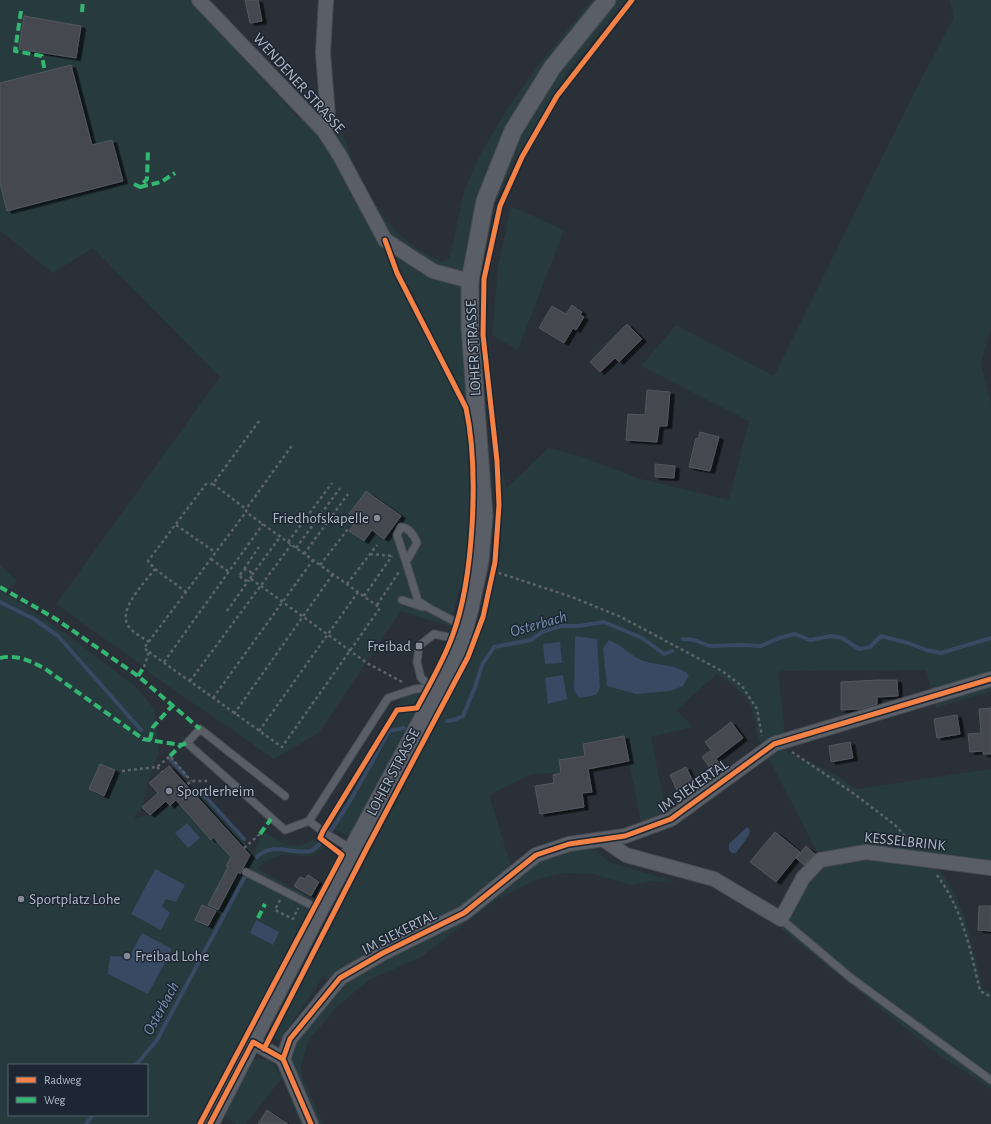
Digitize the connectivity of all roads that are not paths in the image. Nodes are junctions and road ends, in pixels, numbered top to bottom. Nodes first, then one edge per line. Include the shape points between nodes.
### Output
1 (199, 0) edge
2 (326, 0) edge
3 (607, 0) edge
4 (324, 131) junction
5 (470, 281) junction
6 (405, 559) road end
7 (402, 600) dead end
8 (429, 608) junction
9 (463, 634) junction
10 (991, 678) edge
11 (437, 692) junction
12 (285, 796) dead end
13 (309, 821) junction
14 (604, 840) junction
15 (352, 849) junction
16 (991, 868) edge
17 (246, 872) dead end
18 (320, 909) junction
19 (781, 919) junction
20 (253, 1042) junction
21 (282, 1059) junction
22 (991, 1080) edge
23 (210, 1124) edge
24 (311, 1124) edge

1 - 4 street, WENDENER STRASSE
2 - 4 street via 323,53 328,116
3 - 5 street, LOHER STRASSE via 552,68 513,132 485,200
4 - 5 street, WENDENER STRASSE via 385,240 433,271
5 - 9 street, LOHER STRASSE via 470,327 484,516 480,561
6 - 8 lane via 418,601
7 - 8 lane
8 - 9 lane
9 - 11 street, LOHER STRASSE
9 - 11 lane via 452,638 434,634 419,646 417,662 421,678
10 - 14 street, IM SIEKERTAL via 774,744 670,819 625,836
11 - 13 lane via 427,688 415,689 388,698
11 - 15 street, LOHER STRASSE
12 - 13 lane via 200,729 187,743 285,830
13 - 15 lane
14 - 19 street via 626,854 714,879
14 - 21 street, IM SIEKERTAL via 563,846 536,855 464,913 383,952 340,978 290,1039
15 - 18 street, LOHER STRASSE
16 - 19 street, KESSELBRINK via 866,852 820,860 803,878
17 - 18 lane
18 - 20 street, LOHER STRASSE
19 - 22 lane via 851,978
20 - 21 street
20 - 23 street, LOHER STRASSE
21 - 24 street

